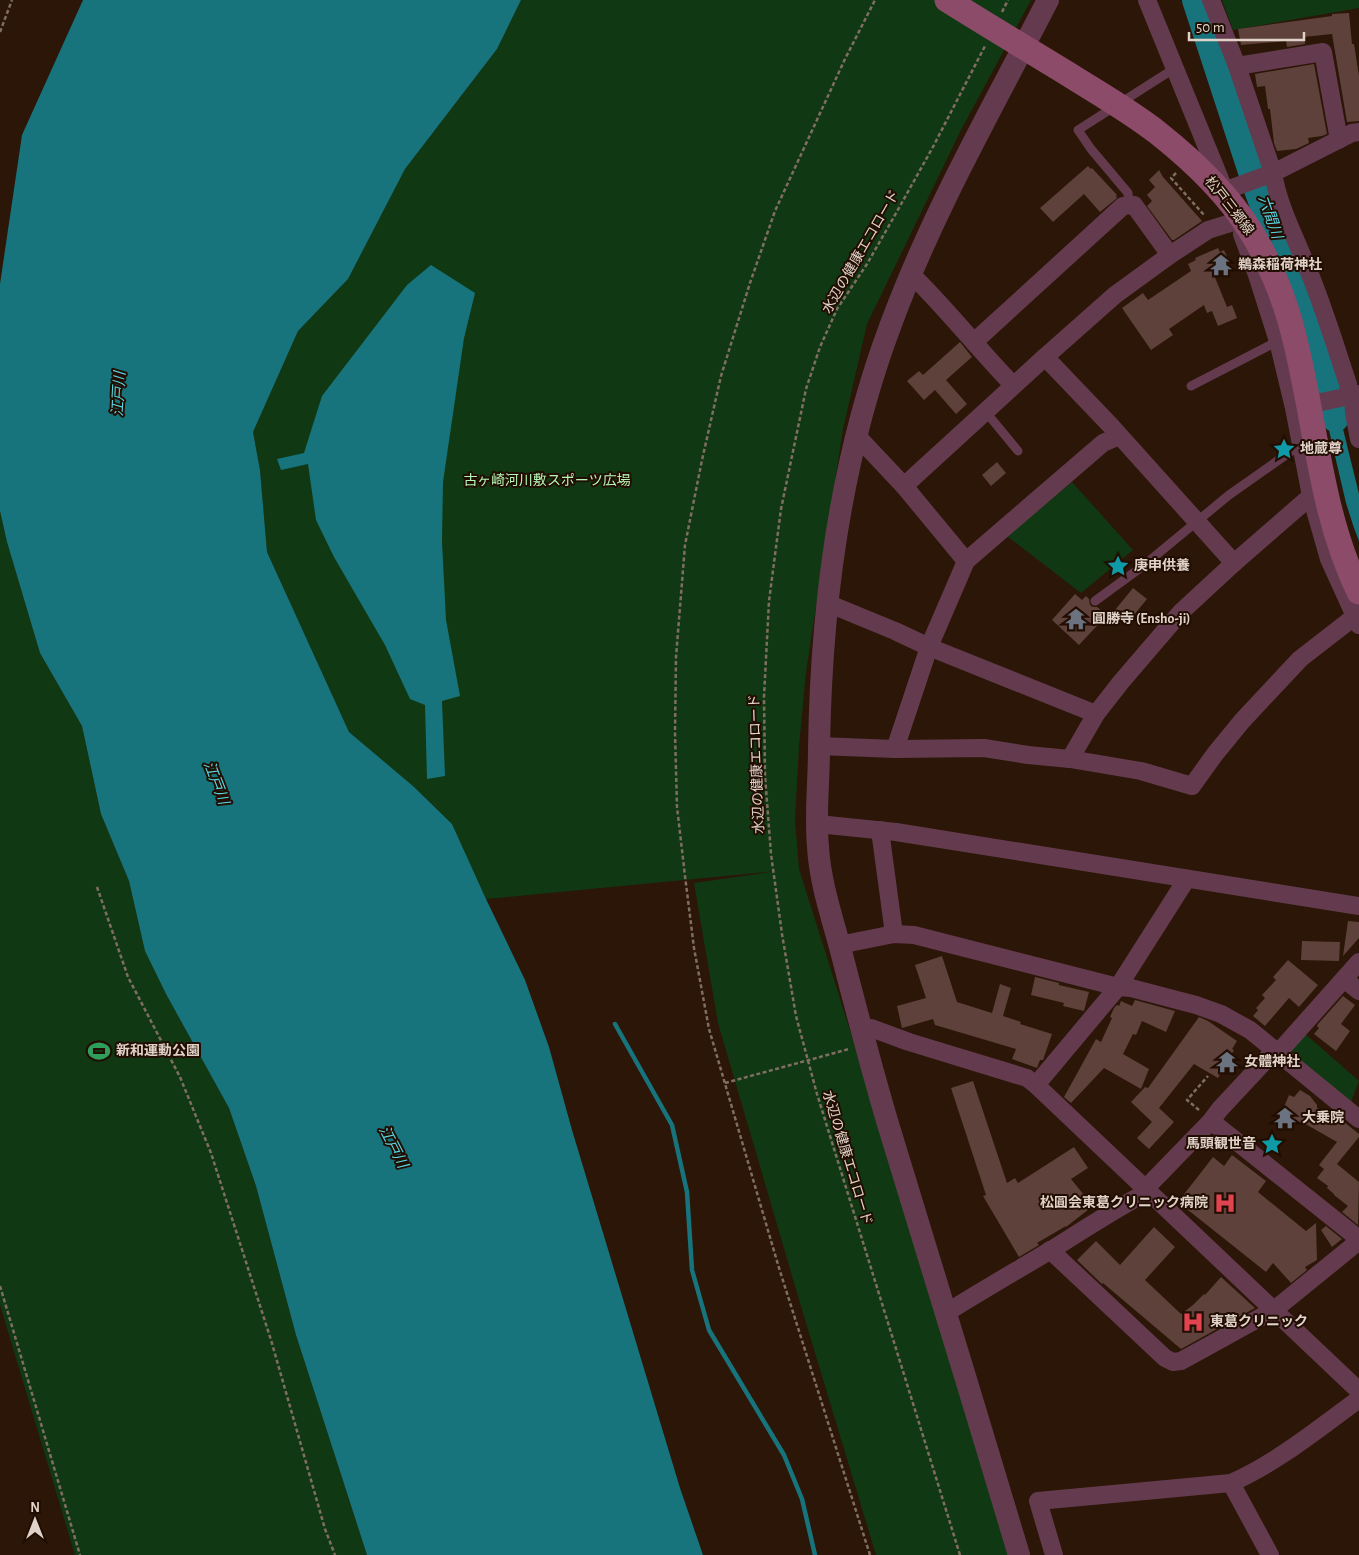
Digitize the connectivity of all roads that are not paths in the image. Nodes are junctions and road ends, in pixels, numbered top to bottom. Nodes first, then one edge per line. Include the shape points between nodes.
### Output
1 (946, 0) edge
2 (1048, 0) edge
3 (1147, 0) edge
4 (1211, 0) edge
5 (1237, 66) junction
6 (1175, 68) junction
7 (1359, 132) edge
8 (1338, 140) junction
9 (1271, 174) junction
10 (1229, 189) junction
11 (1129, 205) junction
12 (1237, 221) junction
13 (1170, 255) junction
14 (911, 274) junction
15 (1278, 341) junction
16 (974, 342) junction
17 (1045, 357) junction
18 (1013, 385) junction
19 (1191, 386) dead end
20 (1354, 395) edge
21 (1294, 408) junction
22 (985, 411) junction
23 (857, 436) junction
24 (1119, 436) junction
25 (1359, 439) edge
26 (1300, 445) junction
27 (1018, 451) dead end
28 (904, 486) junction
29 (1313, 503) junction
30 (1196, 522) junction
31 (966, 561) junction
32 (1234, 563) junction
33 (1359, 563) edge
34 (1354, 592) edge
35 (1095, 601) dead end
36 (827, 603) junction
37 (1357, 621) edge
38 (929, 647) junction
39 (1096, 714) junction
40 (819, 746) junction
41 (895, 749) junction
42 (1070, 759) junction
43 (818, 824) junction
44 (880, 830) junction
45 (1186, 880) junction
46 (1359, 906) edge
47 (894, 934) junction
48 (839, 945) junction
49 (1359, 962) edge
50 (1344, 979) junction
51 (1118, 987) junction
52 (1359, 990) edge
53 (857, 1040) junction
54 (1277, 1052) junction
55 (1036, 1085) junction
56 (1359, 1119) edge
57 (1211, 1121) junction
58 (1147, 1190) junction
59 (1359, 1240) edge
60 (1050, 1250) junction
61 (1274, 1310) junction
62 (946, 1313) junction
63 (1359, 1391) edge
64 (1359, 1399) edge
65 (1231, 1483) junction
66 (1019, 1555) edge
67 (1054, 1555) edge
68 (1270, 1555) edge

1 - 34 main road, 松戸三郷線 via 1158,133 1215,184 1250,230 1282,298 1294,335 1328,505
2 - 14 street via 956,174
3 - 6 street
4 - 5 street
5 - 8 street via 1323,52
5 - 9 street
6 - 10 street
6 - 11 lane via 1078,130 1128,193
7 - 8 street
8 - 9 street
9 - 10 street
9 - 20 street
10 - 12 street
11 - 13 street via 1134,205
11 - 16 street via 1123,206
12 - 13 street via 1208,230
12 - 15 street
13 - 17 street via 1116,295
14 - 16 street
14 - 23 street via 873,373
15 - 19 lane
15 - 21 street
16 - 18 street
17 - 18 street
17 - 24 street
18 - 22 street
20 - 21 street
20 - 25 street
21 - 26 street
22 - 27 lane
22 - 28 street
23 - 28 street
23 - 36 street
24 - 30 street
24 - 31 street via 1103,443
26 - 29 street
26 - 30 lane
28 - 31 street
29 - 32 street
29 - 33 street via 1339,528
29 - 34 street via 1329,559
30 - 32 street
30 - 35 lane
31 - 38 street
32 - 39 street via 1181,612
34 - 37 street
36 - 38 street
36 - 40 street
37 - 42 street via 1290,669 1242,720 1192,786 1141,771
38 - 39 street
38 - 41 street
39 - 42 street
40 - 41 street
40 - 43 street
41 - 42 street via 984,748
43 - 44 street
43 - 48 street via 822,873
44 - 45 street
44 - 47 street
45 - 46 street
45 - 51 street
47 - 48 street
47 - 51 street via 914,935
48 - 53 street
49 - 50 street
50 - 52 street
50 - 54 street
51 - 54 street via 1221,1014 1250,1030
51 - 55 street
53 - 55 street via 871,1028 1027,1078
53 - 62 street via 868,1058
54 - 56 street
54 - 57 street
55 - 58 street
57 - 58 street
57 - 59 street
58 - 60 street
58 - 61 street
59 - 61 street
60 - 61 street via 1173,1362 1181,1361
60 - 62 street
61 - 63 street
62 - 66 street
64 - 65 street via 1285,1454
65 - 67 street via 1038,1502
65 - 68 street

